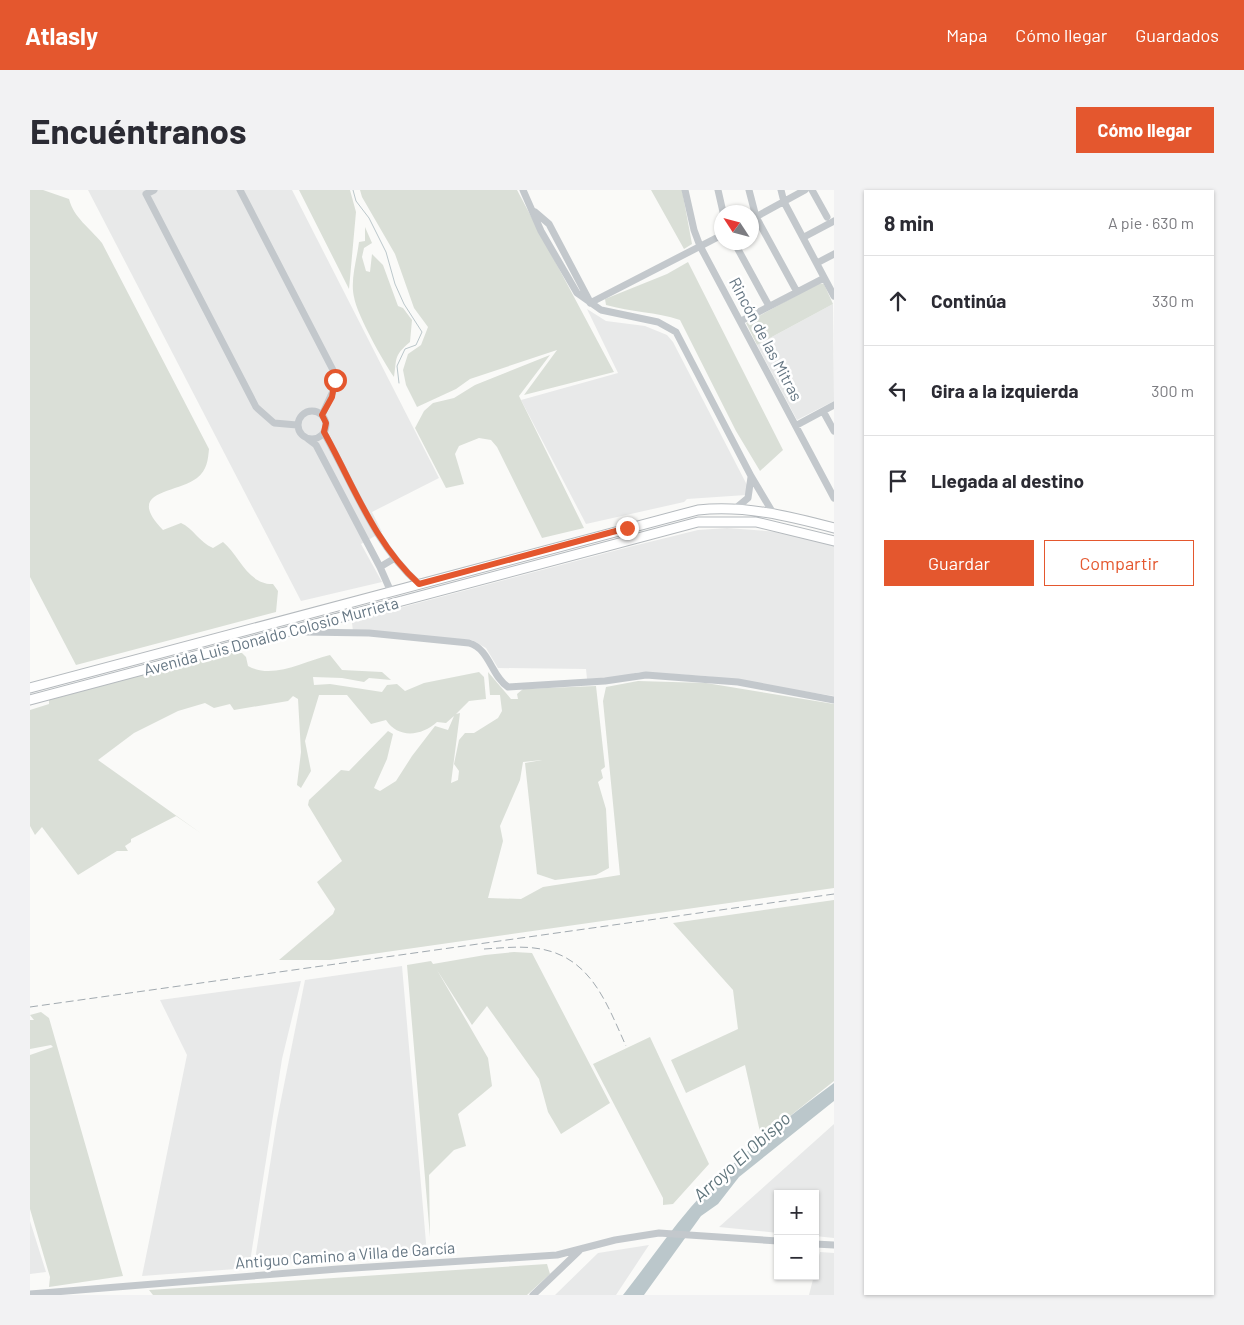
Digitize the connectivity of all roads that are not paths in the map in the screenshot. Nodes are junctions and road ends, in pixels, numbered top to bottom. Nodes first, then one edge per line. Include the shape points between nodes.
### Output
1 (154, 190) edge
2 (240, 190) edge
3 (523, 190) edge
4 (684, 190) edge
5 (718, 190) edge
6 (749, 190) edge
7 (781, 190) edge
8 (805, 190) edge
9 (812, 190) edge
10 (784, 202) junction
11 (721, 205) edge
12 (752, 205) edge
13 (759, 215) edge
14 (827, 217) dead end
15 (834, 221) edge
16 (759, 227) edge
17 (804, 237) junction
18 (714, 239) edge
19 (700, 246) junction
20 (738, 250) edge
21 (834, 254) edge
22 (817, 263) junction
23 (824, 278) junction
24 (797, 292) junction
25 (833, 292) edge
26 (590, 303) junction
27 (769, 306) junction
28 (741, 321) junction
29 (834, 405) edge
30 (823, 411) junction
31 (322, 415) junction
32 (297, 425) junction
33 (797, 425) junction
34 (834, 431) edge
35 (324, 432) junction
36 (308, 439) junction
37 (751, 476) junction
38 (834, 498) edge
39 (736, 508) junction
40 (773, 512) junction
41 (644, 524) junction
42 (834, 528) edge
43 (646, 535) junction
44 (833, 541) edge
45 (396, 558) junction
46 (380, 567) junction
47 (419, 584) junction
48 (391, 592) junction
49 (293, 618) junction
50 (296, 630) junction
51 (30, 688) edge
52 (30, 700) edge
53 (834, 700) edge
54 (774, 1241) edge
55 (819, 1244) edge
56 (834, 1245) edge
57 (579, 1250) junction
58 (30, 1294) edge
59 (533, 1295) edge

1 - 32 street via 146,194 256,408 274,423
2 - 31 street via 334,372 334,389
3 - 26 street via 535,212 549,224
4 - 19 street, Rincón de las Mitras
5 - 11 street
6 - 12 street
7 - 10 street
8 - 10 street
9 - 14 street
10 - 13 street
10 - 17 street
15 - 17 street
16 - 24 street
17 - 22 street
18 - 19 street
19 - 26 street
19 - 28 street, Rincón de las Mitras
20 - 27 street
21 - 22 street
22 - 23 street
23 - 24 street
23 - 25 street
24 - 27 street
26 - 37 street via 601,310 658,322 676,332
27 - 28 street
28 - 33 street, Rincón de las Mitras
29 - 30 street
30 - 33 street
30 - 34 street
31 - 32 street via 313,411 304,413
31 - 35 street via 326,423
32 - 36 street via 300,434
33 - 38 street, Rincón de las Mitras
35 - 36 street via 317,438
35 - 45 street via 362,507
36 - 46 street via 316,445
37 - 39 street via 748,498
37 - 40 street
39 - 40 main road, Avenida Luis Donaldo Colosio Murrieta
39 - 41 main road, Avenida Luis Donaldo Colosio Murrieta via 698,510
40 - 42 main road, Avenida Luis Donaldo Colosio Murrieta
41 - 43 main road
41 - 47 main road, Avenida Luis Donaldo Colosio Murrieta
42 - 44 street
43 - 44 main road, Avenida Luis Donaldo Colosio Murrieta via 698,522 745,520
43 - 50 main road, Avenida Luis Donaldo Colosio Murrieta
45 - 46 street
45 - 47 street
46 - 48 street
47 - 48 main road, Avenida Luis Donaldo Colosio Murrieta
48 - 49 main road, Avenida Luis Donaldo Colosio Murrieta
49 - 50 street
49 - 51 main road, Avenida Luis Donaldo Colosio Murrieta
50 - 52 main road, Avenida Luis Donaldo Colosio Murrieta
50 - 53 street via 470,642 480,648 508,687 646,675 738,682
54 - 57 street, Antiguo Camino a Villa de García via 660,1233
55 - 56 street
57 - 58 street, Antiguo Camino a Villa de García via 540,1257 338,1269
57 - 59 street

